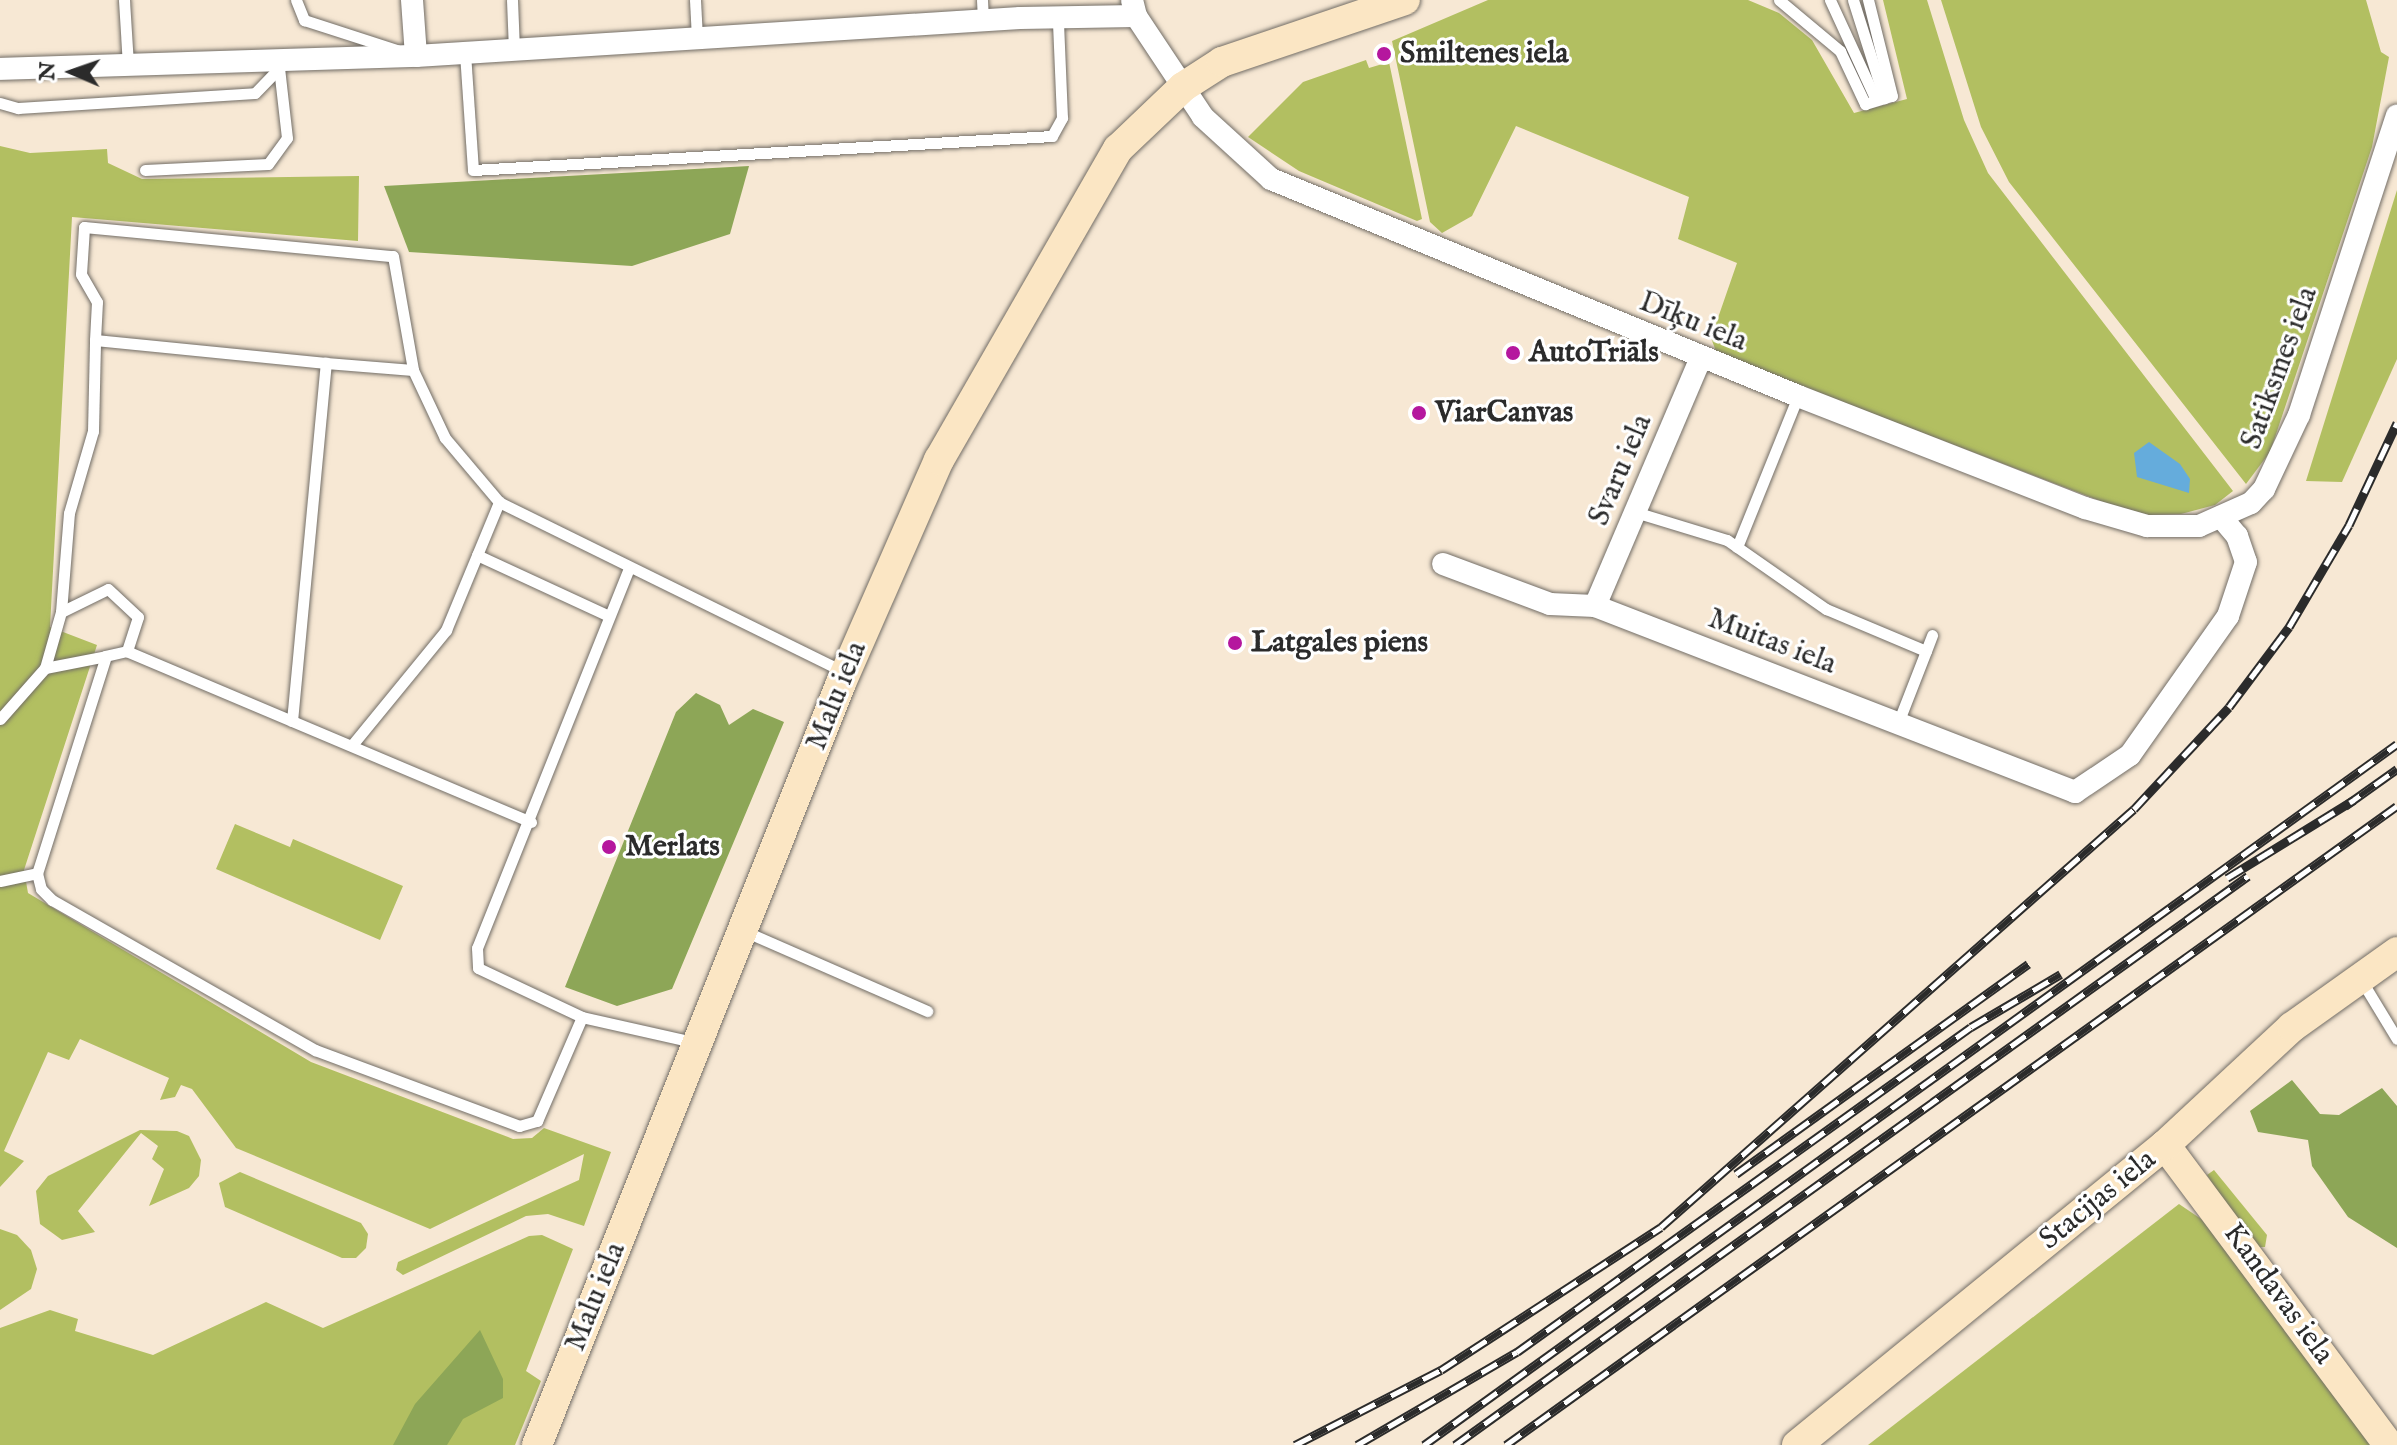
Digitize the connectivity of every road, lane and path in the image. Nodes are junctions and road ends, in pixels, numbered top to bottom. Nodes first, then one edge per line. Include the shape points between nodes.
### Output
1 (124, 0) edge
2 (296, 0) edge
3 (412, 0) edge
4 (512, 0) edge
5 (695, 0) edge
6 (1405, 0) edge
7 (1779, 0) edge
8 (1830, 0) edge
9 (1853, 0) edge
10 (1868, 0) edge
11 (1134, 8) edge
12 (982, 10) edge
13 (1058, 21) junction
14 (697, 38) junction
15 (514, 50) junction
16 (465, 53) junction
17 (416, 56) junction
18 (283, 64) junction
19 (128, 65) junction
20 (0, 69) edge
21 (1183, 87) junction
22 (1880, 99) junction
23 (0, 103) edge
24 (2397, 116) edge
25 (145, 170) dead end
26 (95, 340) junction
27 (1701, 358) junction
28 (326, 363) junction
29 (413, 370) junction
30 (1798, 396) junction
31 (499, 502) junction
32 (1635, 512) junction
33 (2221, 517) junction
34 (1737, 547) junction
35 (477, 555) junction
36 (1443, 564) dead end
37 (629, 568) junction
38 (1595, 606) junction
39 (61, 612) junction
40 (607, 615) junction
41 (1932, 635) dead end
42 (127, 651) junction
43 (1926, 651) junction
44 (106, 656) junction
45 (45, 668) junction
46 (846, 673) junction
47 (0, 719) edge
48 (292, 721) junction
49 (1898, 723) junction
50 (352, 745) junction
51 (531, 822) junction
52 (37, 873) junction
53 (0, 881) edge
54 (743, 931) junction
55 (2397, 952) edge
56 (2359, 977) junction
57 (927, 1011) dead end
58 (582, 1017) junction
59 (2397, 1039) edge
60 (699, 1044) junction
61 (2165, 1145) junction
62 (537, 1445) edge
63 (1797, 1445) edge
64 (2389, 1445) edge

1 - 19 lane
2 - 17 lane via 304,20
3 - 17 street
4 - 15 lane
5 - 14 lane
6 - 21 street via 1222,62
7 - 22 lane via 1840,51 1865,104
8 - 22 lane
9 - 22 lane
10 - 22 lane via 1892,96
11 - 13 street
11 - 21 street
12 - 13 street
12 - 14 street
13 - 16 lane via 1062,118 1052,136 473,170
14 - 15 street
15 - 16 street
16 - 17 street
17 - 18 street
18 - 19 street
18 - 23 lane via 255,93 18,108
18 - 25 lane via 287,138 268,164
19 - 20 street
21 - 27 street, Dīķu iela via 1232,147 1271,179
21 - 46 street, Malu iela via 1118,149 1040,284 939,460
24 - 33 street, Satiksmes iela via 2281,460 2251,503
26 - 28 lane
26 - 29 lane via 97,302 81,274 84,227 393,256
26 - 39 lane via 93,431 69,513
27 - 30 street, Dīķu iela
27 - 32 street, Svaru iela
28 - 29 lane
28 - 48 lane
29 - 31 lane via 445,438
30 - 33 street, Dīķu iela via 2116,518 2178,528
30 - 34 lane
31 - 35 lane
31 - 37 lane
32 - 34 lane
32 - 38 street, Svaru iela
33 - 49 street, Muitas iela via 2237,536 2246,562 2228,616 2130,755 2075,792
34 - 43 lane via 1826,609
35 - 40 lane
35 - 50 lane via 446,630
36 - 38 street, Muitas iela via 1550,604
37 - 40 lane
37 - 46 lane
38 - 49 street, Muitas iela
39 - 42 lane via 108,589 138,617
39 - 45 lane
40 - 51 lane via 604,637
41 - 43 lane
42 - 44 lane
42 - 48 lane
43 - 49 lane
44 - 45 lane
44 - 52 lane
45 - 47 lane
46 - 54 street, Malu iela
48 - 50 lane
50 - 51 lane
51 - 58 lane via 477,948 478,968
52 - 53 lane
52 - 58 lane via 41,889 52,900 315,1050 519,1126 537,1121
54 - 57 lane
54 - 60 street, Malu iela
55 - 56 street, Stacijas iela
56 - 59 lane
56 - 61 street, Stacijas iela via 2263,1052
58 - 60 lane
60 - 62 street, Malu iela
61 - 63 street, Stacijas iela
61 - 64 street, Kandavas iela

